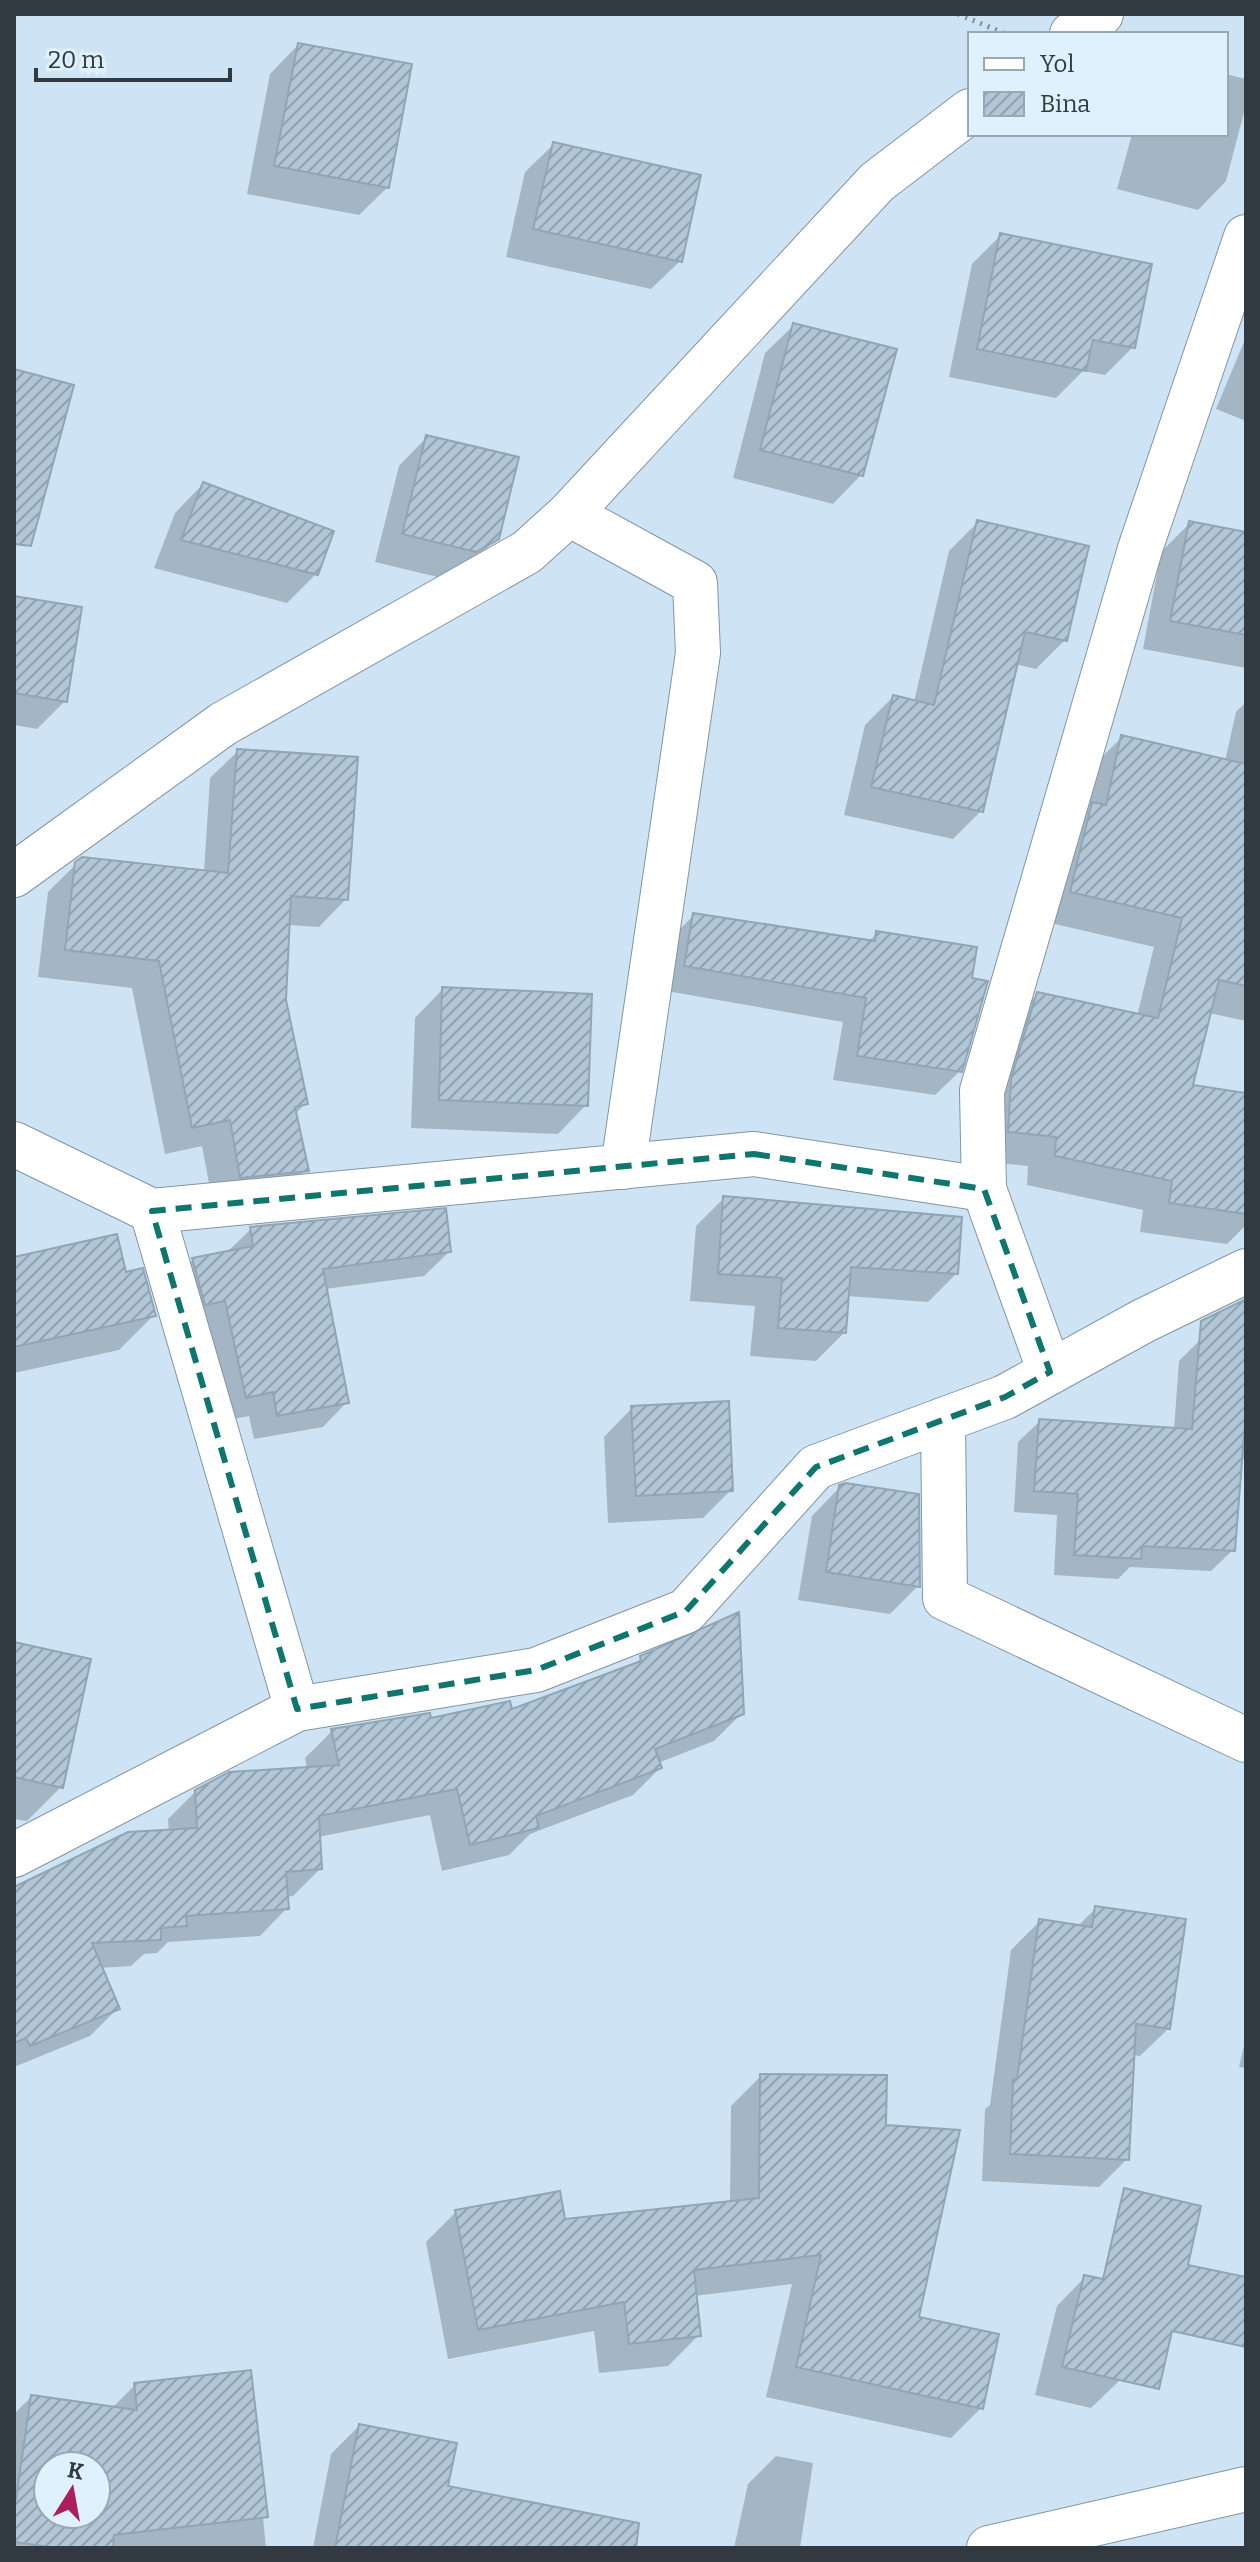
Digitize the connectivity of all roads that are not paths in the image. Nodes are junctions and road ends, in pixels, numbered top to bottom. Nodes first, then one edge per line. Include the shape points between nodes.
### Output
1 (1101, 14) edge
2 (1075, 32) edge
3 (968, 113) edge
4 (1246, 237) edge
5 (569, 514) junction
6 (14, 875) edge
7 (14, 1144) edge
8 (623, 1167) junction
9 (984, 1189) junction
10 (152, 1211) junction
11 (1246, 1271) edge
12 (1050, 1372) junction
13 (943, 1420) junction
14 (297, 1709) junction
15 (1246, 1740) edge
16 (14, 1855) edge
17 (1246, 2489) edge
18 (989, 2548) edge

1 - 2 street
3 - 5 street via 877,182
4 - 9 street via 1140,549 1018,959 982,1091
5 - 6 street via 527,552 223,724
5 - 8 street via 695,583 698,653
7 - 10 street
8 - 9 street via 754,1154
8 - 10 street
9 - 12 street
10 - 14 street
11 - 12 street
12 - 13 street via 1005,1397
13 - 14 street via 816,1467 686,1611 536,1670
13 - 15 street via 945,1598
14 - 16 street
17 - 18 street

